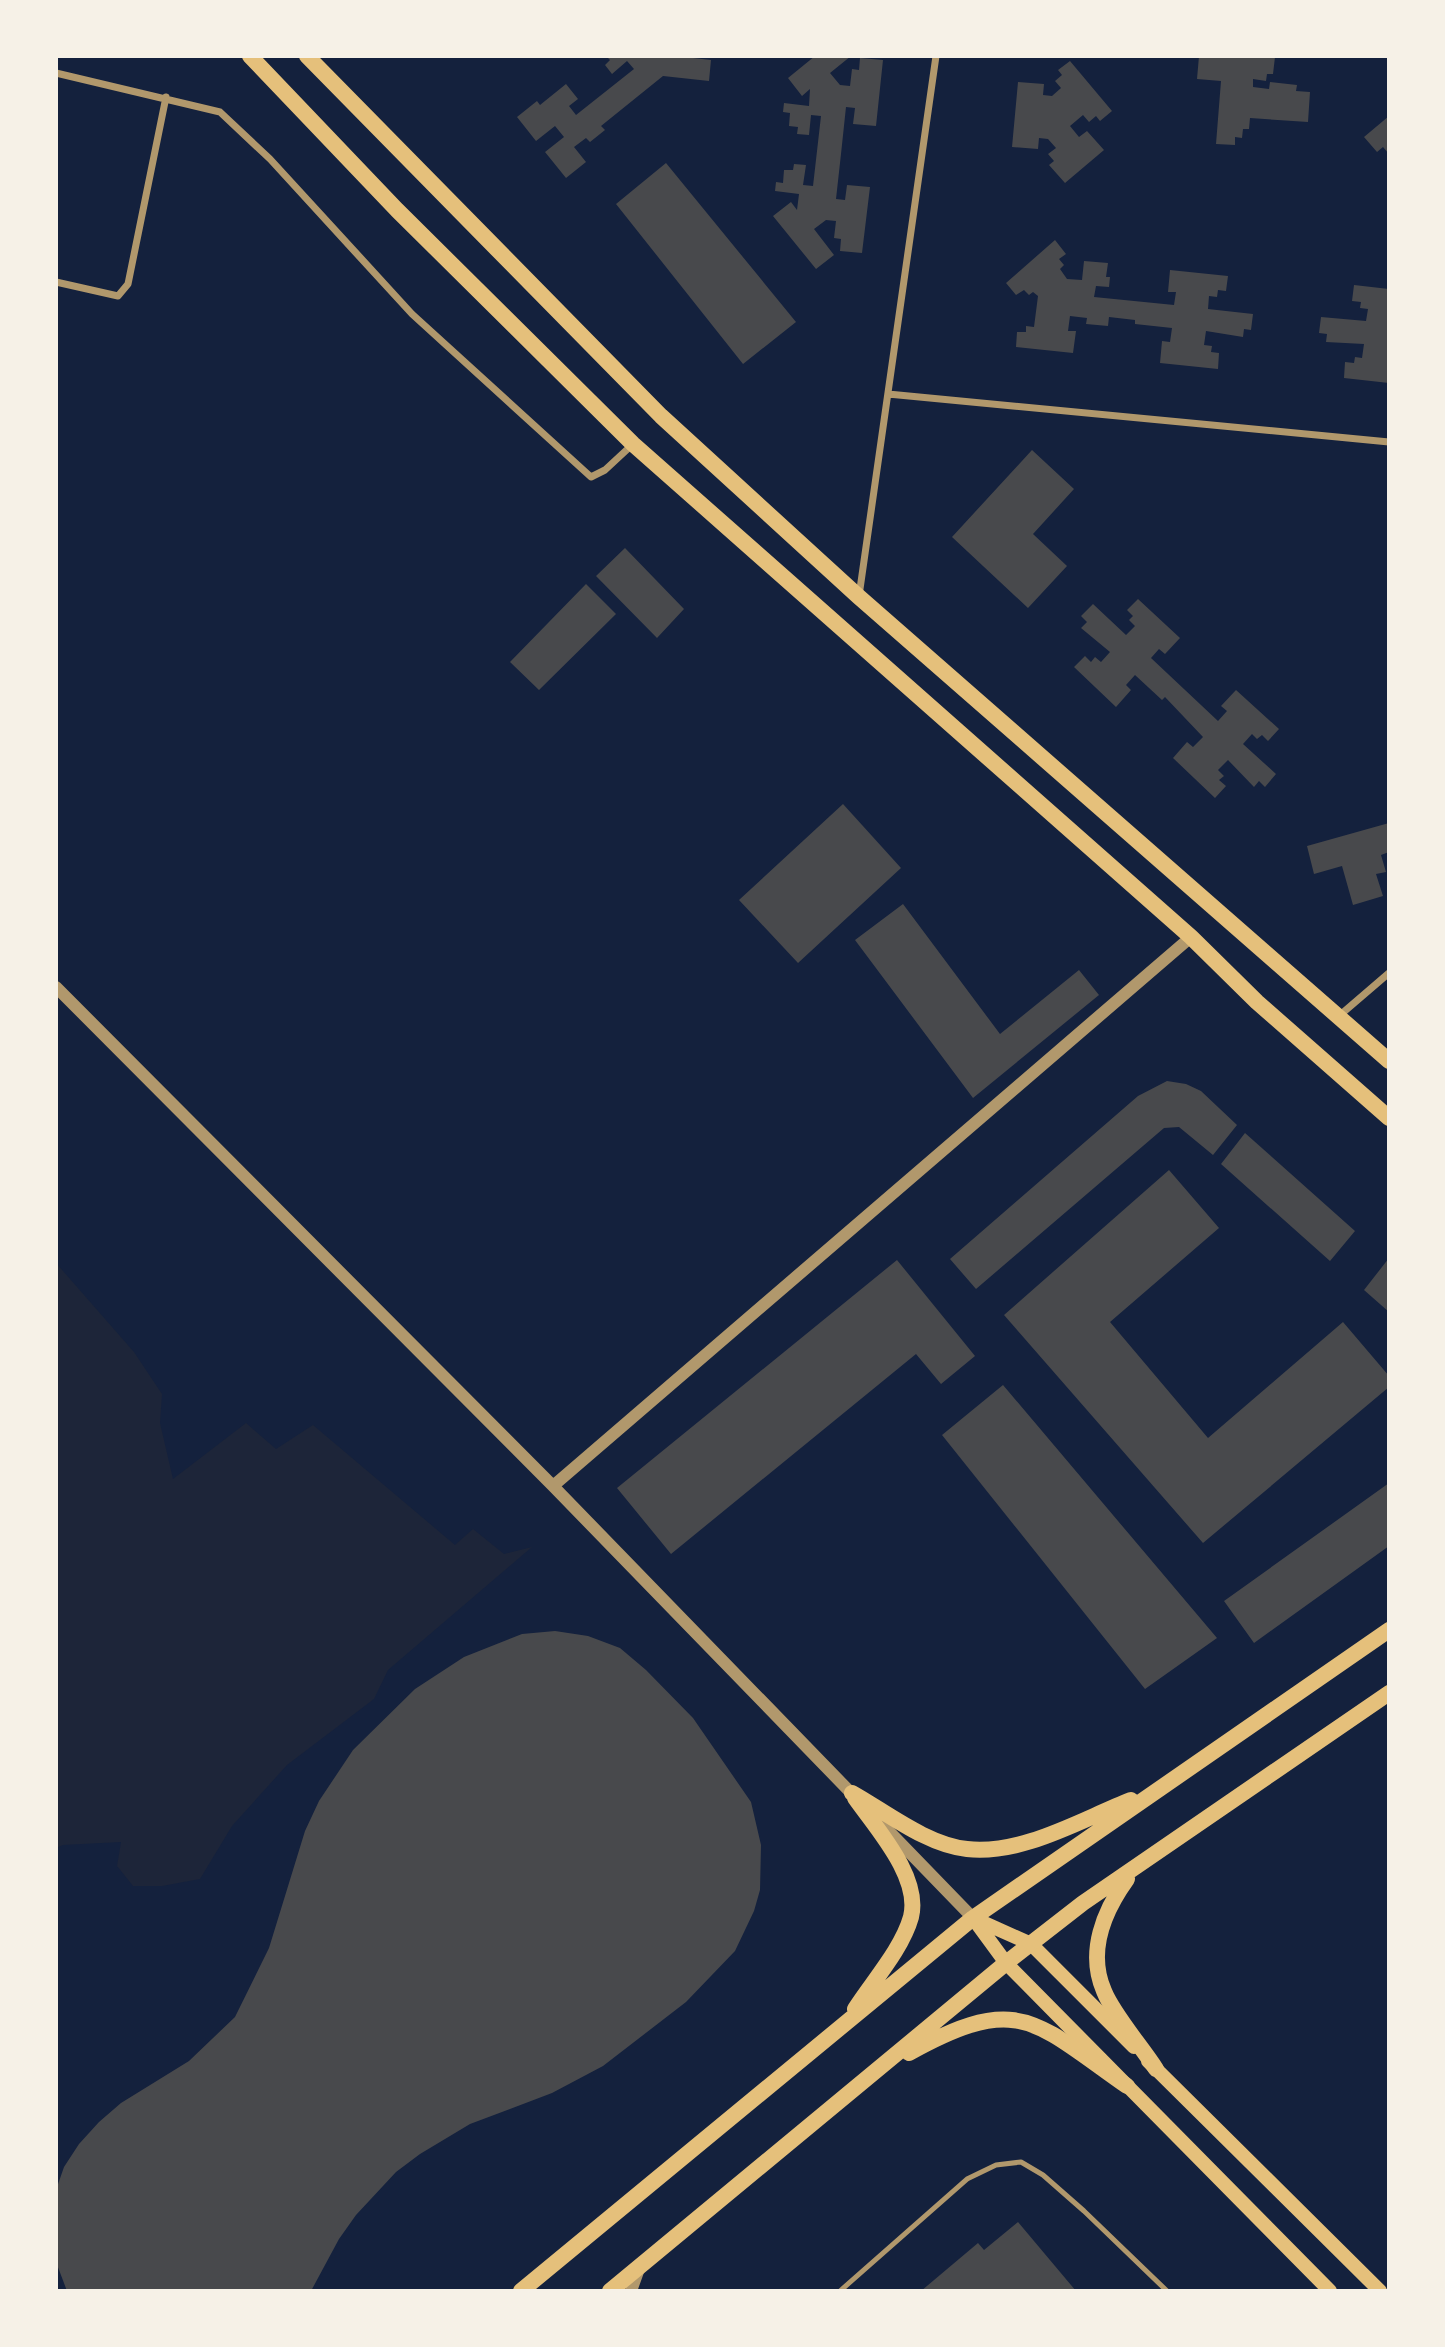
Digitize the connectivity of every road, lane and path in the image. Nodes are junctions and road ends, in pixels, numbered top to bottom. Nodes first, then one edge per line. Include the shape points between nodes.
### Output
1 (250, 56) edge
2 (307, 56) edge
3 (936, 56) edge
4 (56, 73) edge
5 (166, 97) junction
6 (56, 282) edge
7 (888, 394) junction
8 (1389, 442) edge
9 (633, 444) junction
10 (859, 597) junction
11 (1191, 937) junction
12 (1389, 973) edge
13 (56, 987) edge
14 (1338, 1017) junction
15 (1389, 1061) edge
16 (1389, 1118) edge
17 (553, 1486) junction
18 (1389, 1630) edge
19 (1389, 1693) edge
20 (1156, 1789) junction
21 (852, 1793) junction
22 (1134, 1868) junction
23 (973, 1918) junction
24 (1031, 1944) junction
25 (1006, 1964) junction
26 (846, 2023) junction
27 (1156, 2069) junction
28 (876, 2071) junction
29 (1127, 2086) junction
30 (640, 2266) junction
31 (521, 2291) edge
32 (610, 2291) edge
33 (631, 2291) edge
34 (840, 2291) edge
35 (1167, 2291) edge
36 (1330, 2291) edge
37 (1380, 2291) edge

1 - 9 main road via 397,210
2 - 10 main road via 661,416
3 - 7 street
4 - 5 street
5 - 6 street via 128,284 118,296
5 - 9 street via 219,112 270,159 412,314 591,477
7 - 8 street
7 - 10 street
9 - 11 main road
10 - 14 main road
11 - 16 main road
11 - 17 street
12 - 14 street
13 - 17 street
14 - 15 main road
17 - 21 street
18 - 20 main road
19 - 22 main road
20 - 21 main road via 1003,1849 966,1849 930,1838
20 - 23 main road
21 - 23 street
21 - 26 main road via 898,1860 908,1881 911,1915 900,1941
22 - 24 main road
22 - 27 main road via 1109,1904 1096,1950 1104,1991
23 - 24 main road
23 - 25 main road
23 - 26 main road
24 - 25 main road
24 - 27 main road
25 - 28 main road
25 - 29 main road
26 - 31 main road
27 - 37 main road
28 - 29 main road via 950,2030 983,2019 1020,2019 1045,2029
28 - 30 main road
29 - 36 main road
30 - 32 main road
30 - 33 street
34 - 35 lane via 967,2179 996,2165 1021,2162 1084,2211

